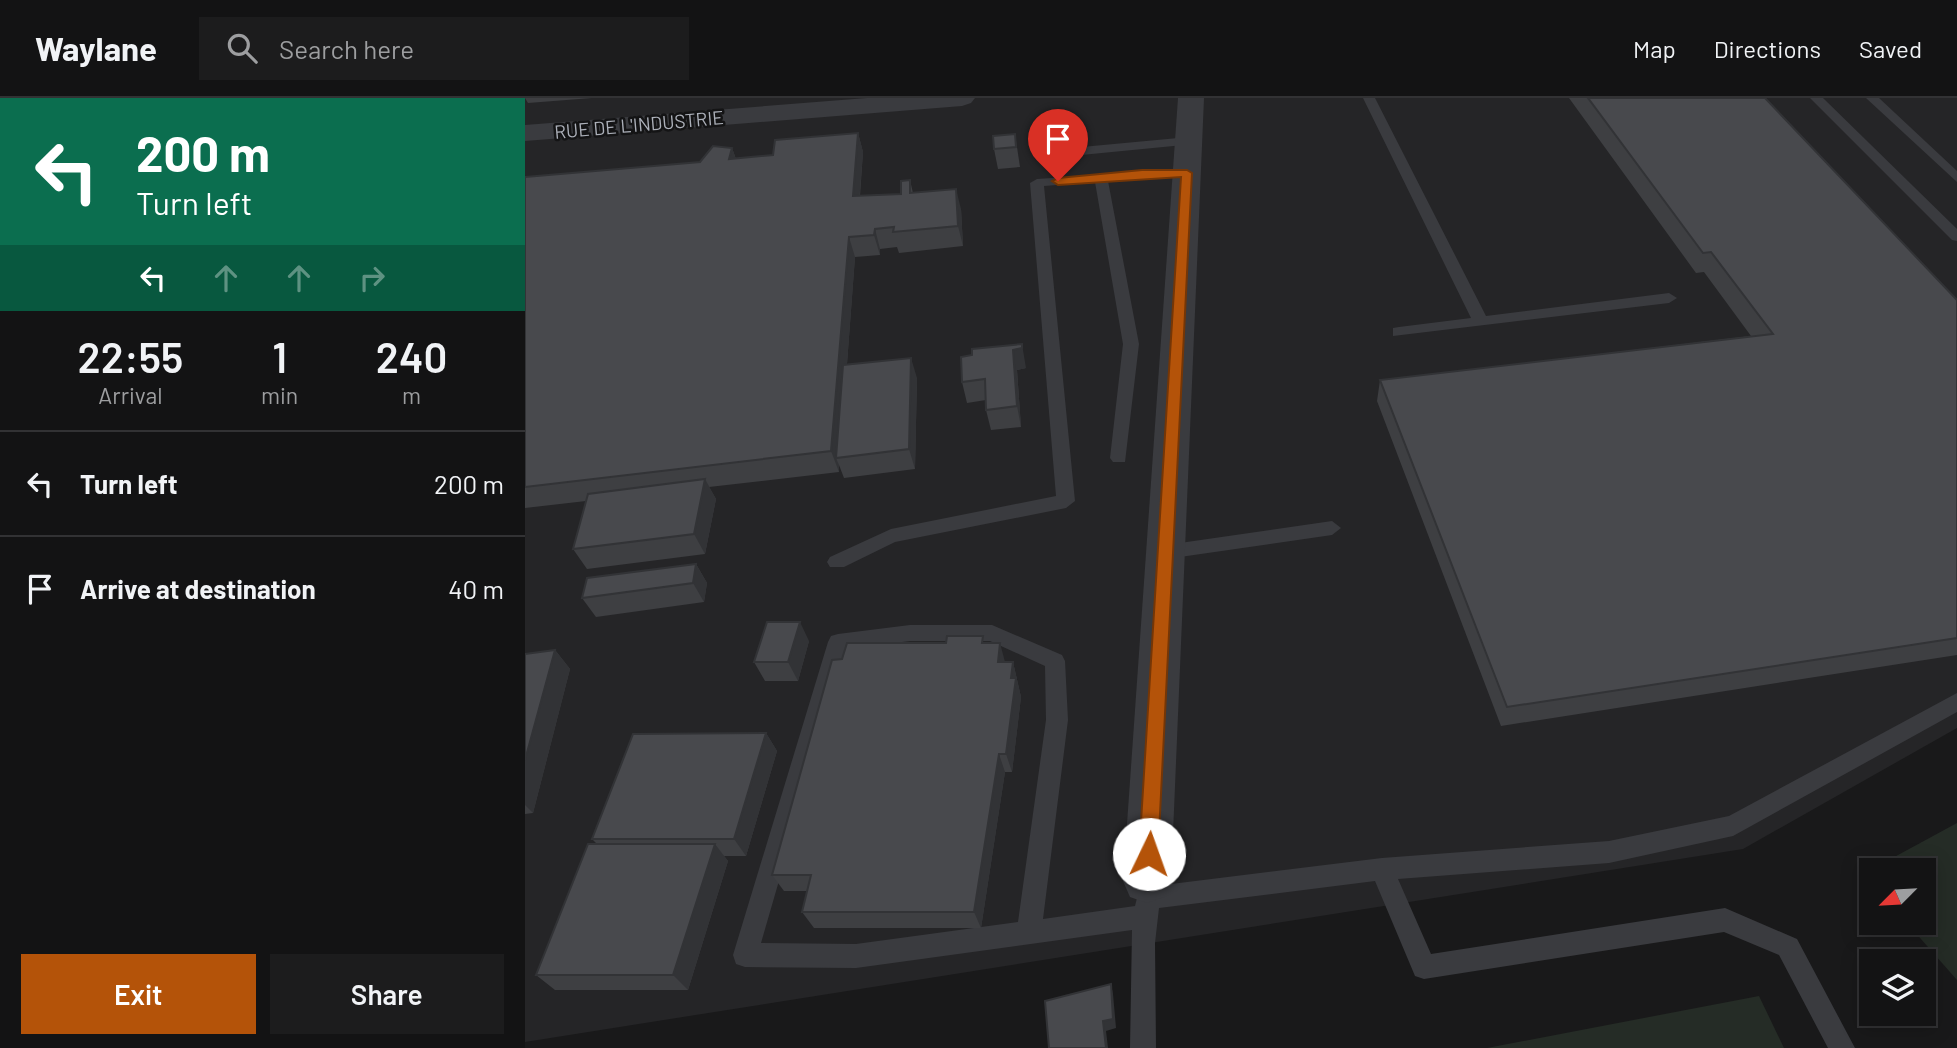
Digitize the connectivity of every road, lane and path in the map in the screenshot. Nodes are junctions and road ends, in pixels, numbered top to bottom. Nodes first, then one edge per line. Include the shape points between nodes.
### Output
1 (962, 98) edge
2 (1191, 98) edge
3 (1370, 98) edge
4 (1816, 98) edge
5 (1872, 98) edge
6 (874, 102) edge
7 (812, 104) edge
8 (525, 133) edge
9 (1071, 152) dead end
10 (1188, 157) junction
11 (1101, 177) junction
12 (1957, 178) edge
13 (1957, 237) edge
14 (1669, 298) dead end
15 (1481, 322) junction
16 (1399, 332) dead end
17 (1119, 458) dead end
18 (1332, 527) dead end
19 (1166, 552) junction
20 (837, 562) dead end
21 (1957, 702) edge
22 (1382, 869) junction
23 (1147, 899) junction
24 (1029, 932) junction
25 (1143, 1048) edge
26 (1842, 1048) edge

1 - 6 street, RUE DE L'INDUSTRIE
2 - 10 street
3 - 15 lane
4 - 13 lane
5 - 12 lane
6 - 7 street, RUE DE L'INDUSTRIE
7 - 8 street, RUE DE L'INDUSTRIE
9 - 10 lane
10 - 11 lane
10 - 19 street
11 - 17 lane via 1131,344
11 - 20 lane via 1037,183 1066,501 891,536
14 - 15 lane
15 - 16 lane
18 - 19 lane
19 - 23 street
21 - 22 lane via 1733,827 1609,852
22 - 23 lane
22 - 26 lane via 1424,967 1725,920 1788,947
23 - 24 lane
23 - 25 lane
24 - 24 lane via 1057,720 1055,661 992,633 910,633 838,642 745,955 856,956

